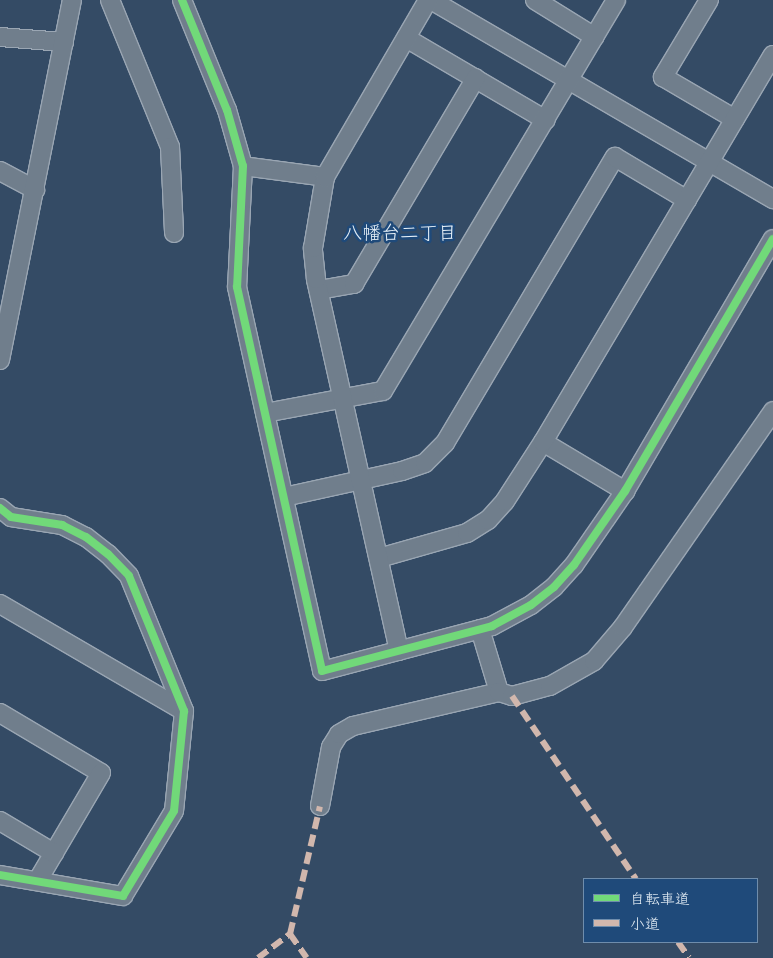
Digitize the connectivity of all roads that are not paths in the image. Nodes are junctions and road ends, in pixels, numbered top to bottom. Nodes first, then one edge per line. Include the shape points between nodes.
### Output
1 (72, 0) edge
2 (110, 0) edge
3 (182, 0) edge
4 (430, 0) edge
5 (534, 0) edge
6 (616, 0) edge
7 (709, 0) edge
8 (0, 37) edge
9 (595, 37) junction
10 (406, 38) junction
11 (64, 42) junction
12 (773, 56) edge
13 (476, 78) junction
14 (571, 80) junction
15 (735, 119) junction
16 (546, 120) junction
17 (710, 162) junction
18 (243, 166) junction
19 (0, 170) edge
20 (325, 176) junction
21 (34, 190) junction
22 (773, 199) edge
23 (688, 200) junction
24 (174, 233) dead end
25 (773, 239) edge
26 (7, 283) edge
27 (319, 290) junction
28 (0, 360) edge
29 (343, 398) junction
30 (773, 411) edge
31 (265, 413) junction
32 (544, 442) junction
33 (361, 480) junction
34 (625, 491) junction
35 (284, 496) junction
36 (0, 508) edge
37 (378, 558) junction
38 (0, 604) edge
39 (480, 629) junction
40 (399, 651) junction
41 (500, 692) junction
42 (184, 711) junction
43 (0, 713) edge
44 (320, 806) dead end
45 (0, 821) edge
46 (54, 853) junction
47 (0, 876) edge
48 (38, 880) junction

1 - 11 street
2 - 24 street via 170,147
3 - 18 street via 227,110
4 - 10 street
4 - 14 street
5 - 9 street
6 - 9 street
7 - 15 street via 663,77
8 - 11 street
9 - 14 street
10 - 13 street
10 - 20 street
11 - 21 street
12 - 15 street
13 - 16 street
13 - 27 street via 354,284
14 - 16 street
14 - 17 street
15 - 17 street
16 - 29 street via 383,391
17 - 22 street
17 - 23 street
18 - 20 street
18 - 31 street via 237,287
19 - 21 street
20 - 27 street via 313,248
21 - 26 street
23 - 32 street
23 - 33 street via 616,157 445,443 425,463
25 - 34 street
26 - 28 street
27 - 29 street
29 - 31 street
29 - 33 street
30 - 41 street via 623,627 594,661 550,686 512,696
31 - 35 street
32 - 34 street
32 - 37 street via 505,501 488,520 467,533
33 - 35 street
33 - 37 street
34 - 39 street via 574,565 554,587 531,606
35 - 40 street via 322,671
36 - 42 street via 11,517 62,525 86,537 128,576
37 - 40 street
38 - 42 street
39 - 40 street
39 - 41 street
41 - 44 street via 353,726 339,734 331,747
42 - 48 street via 174,811 123,896
43 - 46 street via 101,773
45 - 46 street
46 - 48 street
47 - 48 street

